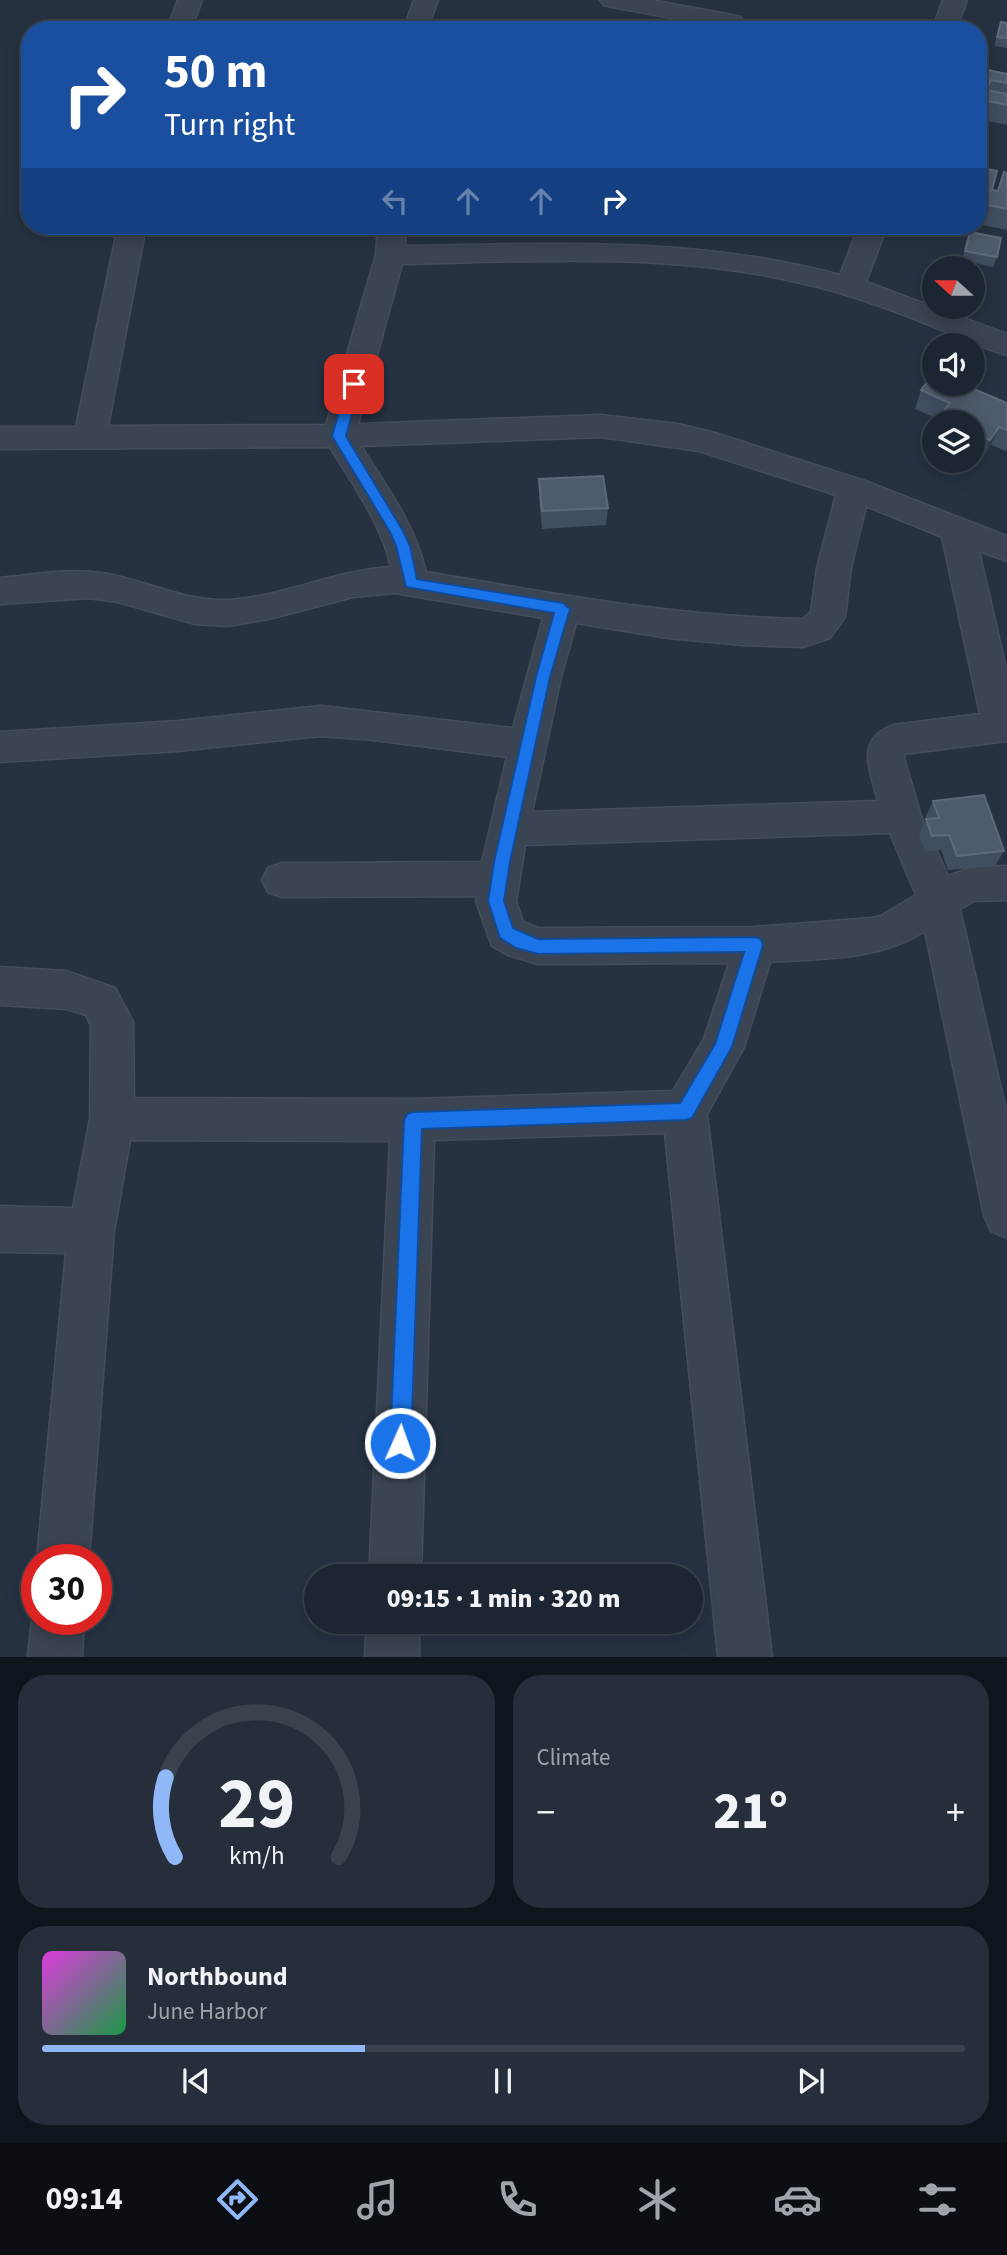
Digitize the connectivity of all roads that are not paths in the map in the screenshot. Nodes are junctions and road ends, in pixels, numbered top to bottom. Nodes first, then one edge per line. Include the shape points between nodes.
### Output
1 (190, 0) edge
2 (426, 0) edge
3 (612, 0) edge
4 (955, 0) edge
5 (735, 17) edge
6 (182, 21) edge
7 (418, 21) edge
8 (947, 21) edge
9 (130, 235) edge
10 (636, 235) edge
11 (870, 235) edge
12 (391, 240) edge
13 (628, 253) junction
14 (851, 285) junction
15 (1007, 345) edge
16 (90, 436) junction
17 (339, 436) junction
18 (0, 438) edge
19 (854, 489) junction
20 (957, 530) junction
21 (1007, 549) edge
22 (411, 583) junction
23 (0, 591) edge
24 (563, 609) junction
25 (1004, 726) edge
26 (527, 745) junction
27 (0, 747) edge
28 (902, 816) junction
29 (509, 829) junction
30 (499, 879) junction
31 (282, 880) dead end
32 (1007, 883) edge
33 (939, 902) junction
34 (755, 945) junction
35 (0, 986) edge
36 (685, 1111) junction
37 (112, 1119) junction
38 (413, 1120) junction
39 (1007, 1214) edge
40 (0, 1228) edge
41 (91, 1231) junction
42 (64, 1544) edge
43 (396, 1564) edge
44 (393, 1634) edge
45 (57, 1635) edge
46 (55, 1657) edge
47 (392, 1657) edge
48 (745, 1657) edge

1 - 6 street
2 - 7 street
3 - 5 street
4 - 8 street
9 - 16 street
10 - 13 street
11 - 14 street
12 - 13 street
12 - 17 street
13 - 14 street via 734,261
14 - 15 street via 911,304
16 - 17 street
16 - 18 street
17 - 19 street via 631,428 692,438
17 - 22 street via 399,536
19 - 20 street
19 - 24 street via 834,568 828,617 818,628 803,633 743,632
20 - 21 street
20 - 25 street
22 - 23 street via 369,579 271,607 225,613 193,611 102,586
22 - 24 street
24 - 26 street
25 - 28 street via 894,740 885,758
26 - 27 street via 321,721
26 - 29 street
28 - 29 street
28 - 33 street
29 - 30 street
30 - 31 street
30 - 34 street via 496,901 506,933 522,942 538,946
32 - 33 street via 973,884
33 - 34 street via 890,932
33 - 39 street
34 - 36 street via 723,1047
35 - 37 street via 66,990 100,1002 112,1022
36 - 38 street
36 - 48 street
37 - 38 street
37 - 41 street
38 - 43 street
40 - 41 street
41 - 42 street
44 - 47 street
45 - 46 street

